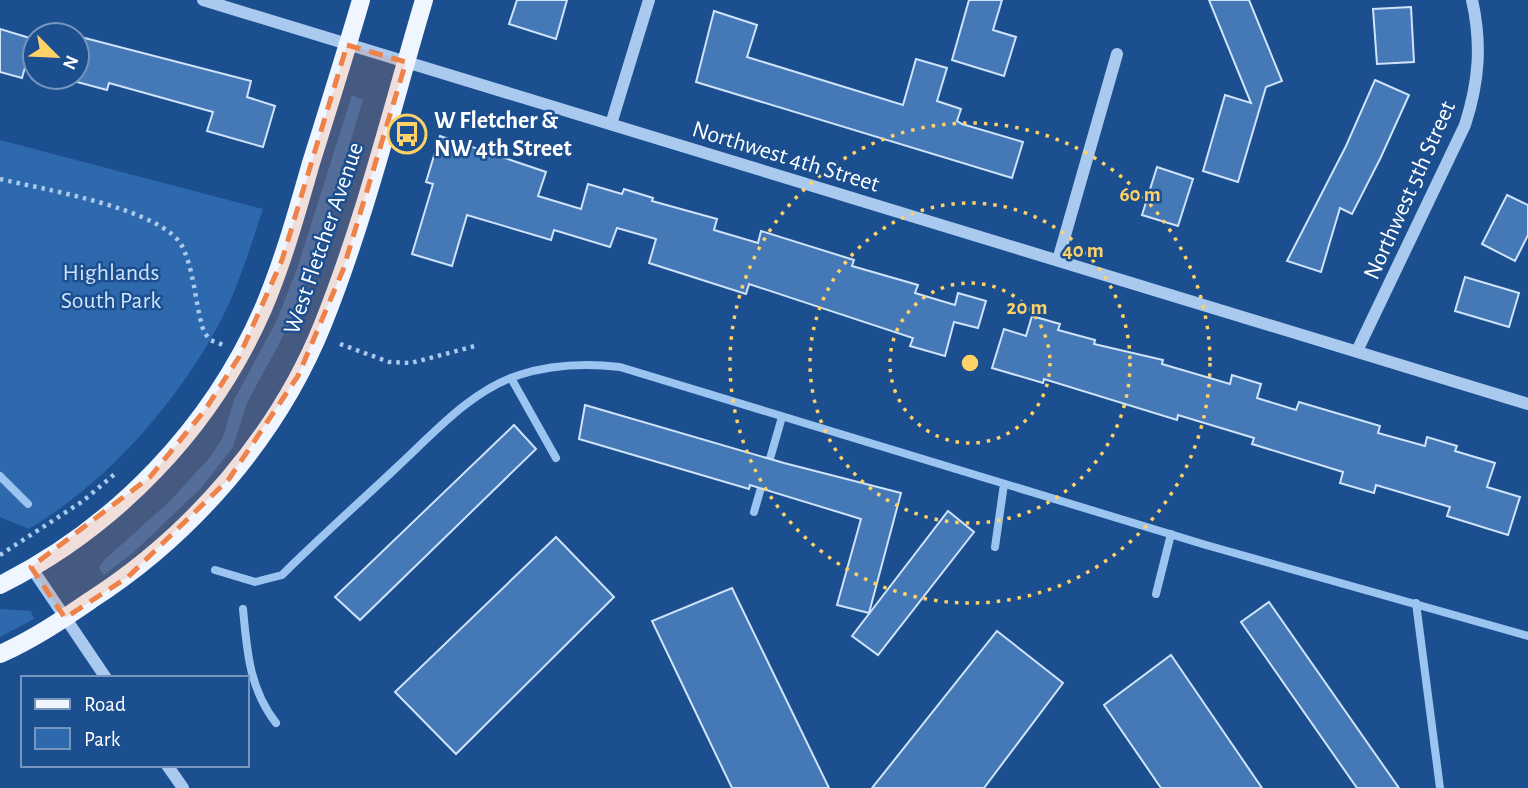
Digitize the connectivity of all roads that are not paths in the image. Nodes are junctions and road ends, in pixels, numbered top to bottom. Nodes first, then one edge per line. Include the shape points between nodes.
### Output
1 (203, 0) edge
2 (361, 0) edge
3 (424, 0) edge
4 (649, 0) edge
5 (1472, 0) edge
6 (347, 45) junction
7 (1117, 54) dead end
8 (405, 62) junction
9 (611, 124) junction
10 (1058, 260) junction
11 (1357, 351) junction
12 (1528, 404) edge
13 (31, 567) junction
14 (0, 585) edge
15 (65, 618) junction
16 (0, 654) edge
17 (105, 676) edge
18 (168, 767) edge
19 (183, 788) edge

1 - 6 street, Northwest 4th Street
2 - 6 main road, West Fletcher Avenue
3 - 8 main road, West Fletcher Avenue
4 - 9 street
5 - 11 street, Northwest 5th Street via 1480,58 1474,98
6 - 8 street, Northwest 4th Street
6 - 13 main road, West Fletcher Avenue via 282,260 241,353 205,410 150,478 116,508
7 - 10 street
8 - 9 street, Northwest 4th Street
8 - 15 main road, West Fletcher Avenue via 343,270 298,376 212,496 128,577
9 - 10 street, Northwest 4th Street
10 - 11 street, Northwest 4th Street
11 - 12 street, Northwest 4th Street
13 - 14 main road, West Fletcher Avenue
13 - 15 street
15 - 16 main road, West Fletcher Avenue
15 - 17 street
18 - 19 street

